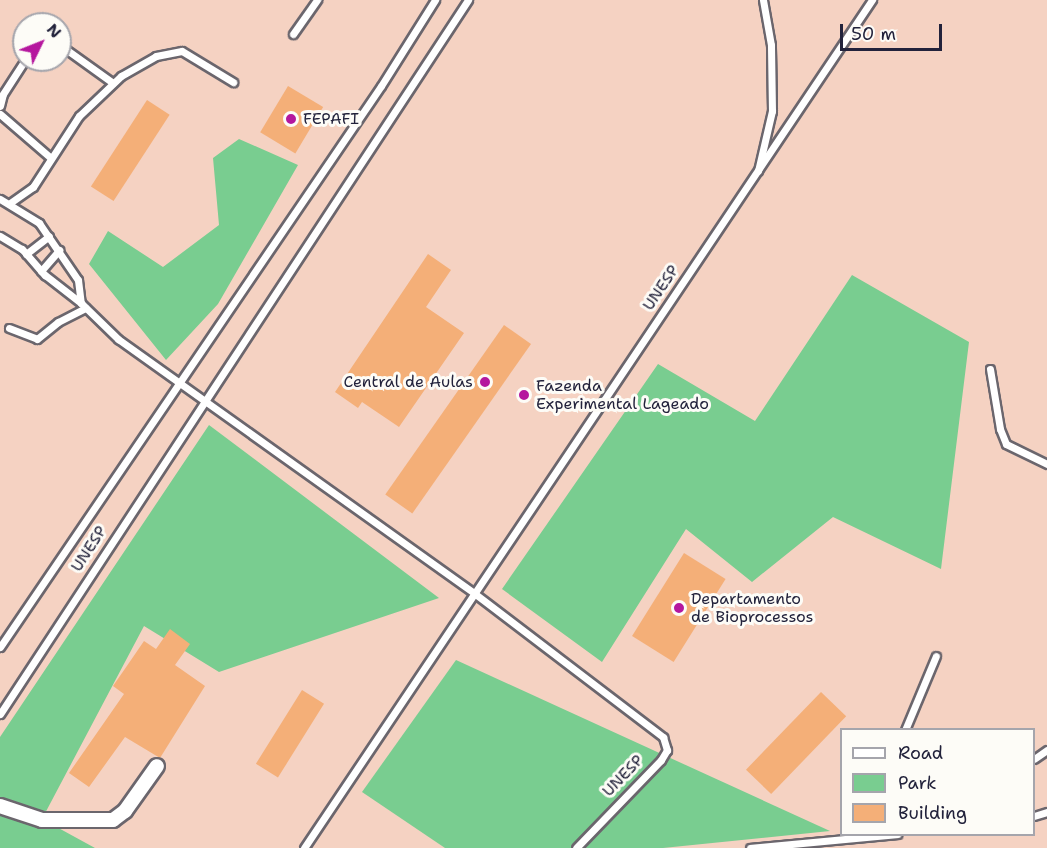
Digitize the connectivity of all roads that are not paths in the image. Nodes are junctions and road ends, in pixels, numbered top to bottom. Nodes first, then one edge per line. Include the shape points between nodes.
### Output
1 (317, 0) edge
2 (435, 0) edge
3 (468, 0) edge
4 (763, 0) edge
5 (872, 0) edge
6 (293, 34) dead end
7 (72, 54) edge
8 (17, 72) edge
9 (233, 82) dead end
10 (113, 83) junction
11 (0, 106) edge
12 (0, 114) edge
13 (51, 158) junction
14 (757, 176) junction
15 (0, 199) edge
16 (10, 203) junction
17 (0, 236) edge
18 (49, 237) junction
19 (58, 250) junction
20 (26, 254) junction
21 (41, 271) junction
22 (83, 305) junction
23 (9, 328) dead end
24 (990, 369) dead end
25 (180, 383) junction
26 (205, 402) junction
27 (1047, 464) edge
28 (474, 593) junction
29 (0, 647) edge
30 (936, 656) dead end
31 (0, 714) edge
32 (905, 728) edge
33 (157, 766) dead end
34 (0, 806) edge
35 (876, 836) edge
36 (304, 848) edge
37 (576, 848) edge
38 (750, 848) edge

1 - 6 lane
2 - 25 lane, UNESP
3 - 26 lane, UNESP
4 - 14 lane via 771,45 772,111
5 - 14 lane, UNESP
7 - 10 lane
8 - 11 lane
9 - 10 lane via 182,51 156,56
10 - 13 lane via 79,116
12 - 13 lane
13 - 16 lane via 33,187
14 - 28 lane, UNESP
15 - 16 lane
16 - 18 lane via 39,223
17 - 20 lane, UNESP
18 - 19 lane
18 - 20 lane via 39,240
19 - 21 lane
19 - 22 lane via 78,280
20 - 21 lane, UNESP
21 - 22 lane, UNESP
22 - 23 lane via 37,339
22 - 25 lane, UNESP via 118,339
24 - 27 lane via 1006,444
25 - 26 lane, UNESP
25 - 29 lane, UNESP
26 - 28 lane, UNESP
26 - 31 lane, UNESP
28 - 36 lane, UNESP
28 - 37 lane, UNESP via 666,743 661,760
30 - 32 lane
33 - 34 street via 125,811 113,820 42,820
35 - 38 lane

